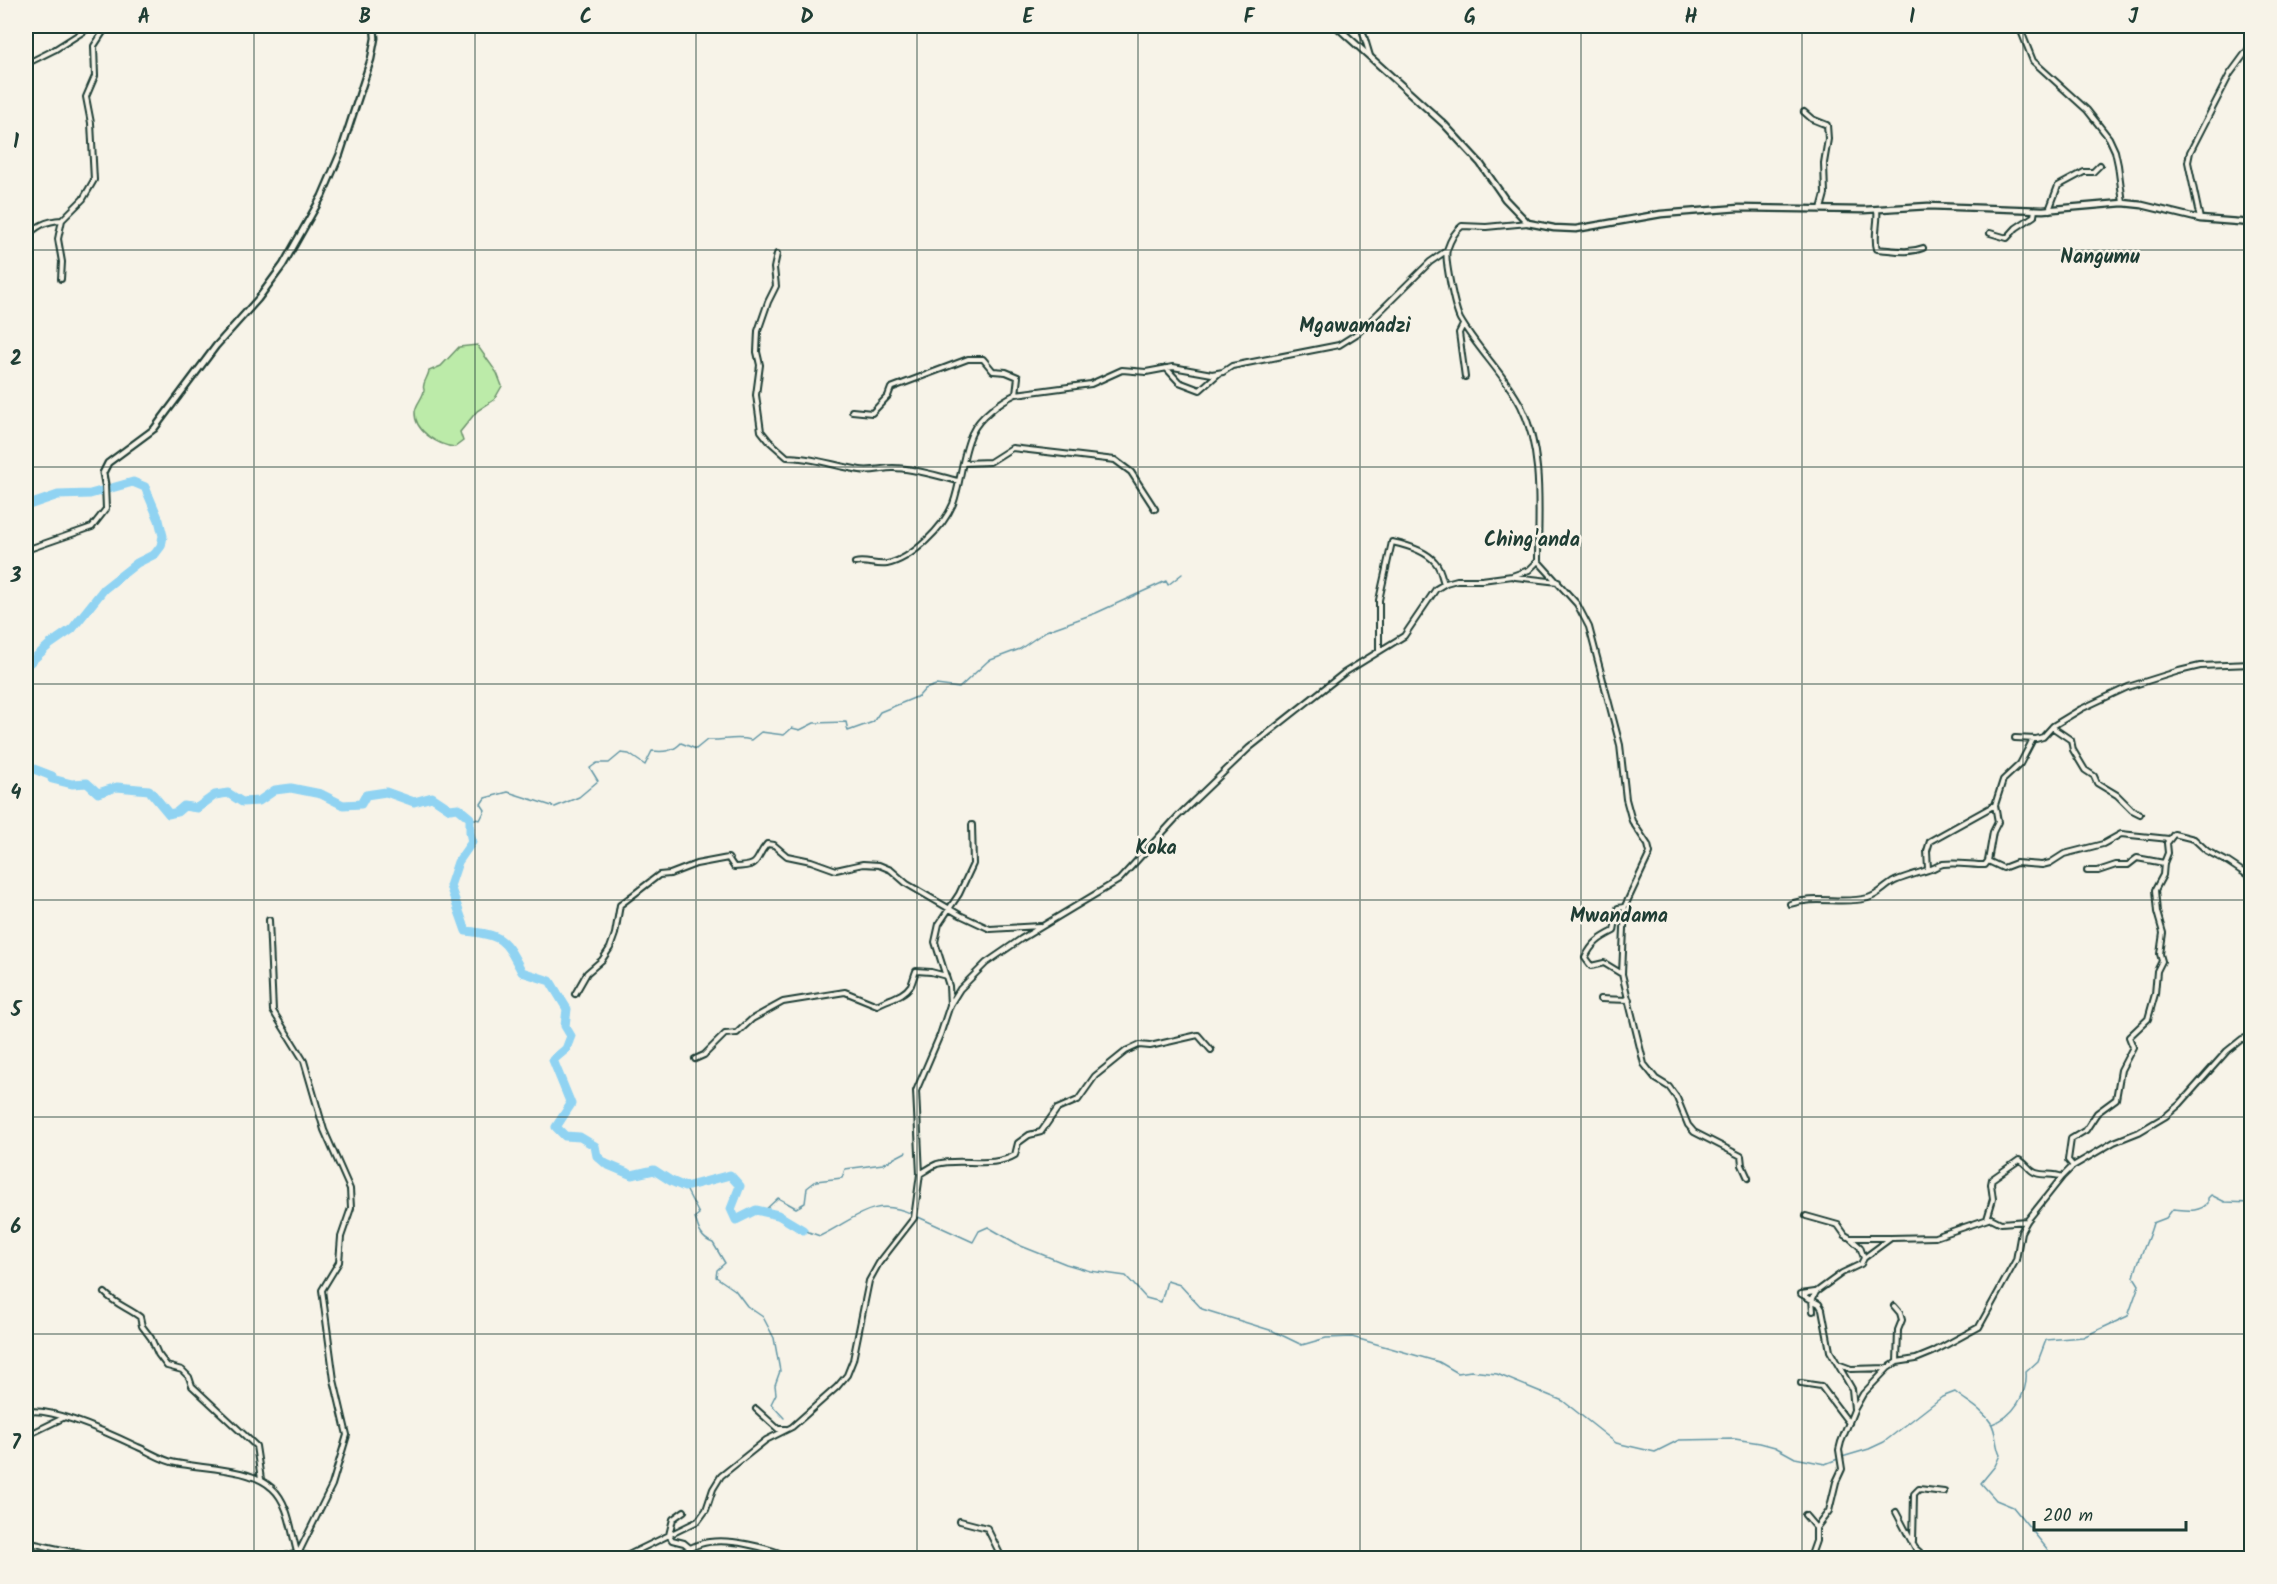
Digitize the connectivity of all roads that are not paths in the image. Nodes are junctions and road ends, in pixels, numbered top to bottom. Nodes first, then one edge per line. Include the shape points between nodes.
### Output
1 (92, 26) edge
2 (107, 26) edge
3 (374, 26) edge
4 (1336, 26) edge
5 (1361, 26) edge
6 (2019, 26) edge
7 (2252, 44) edge
8 (1370, 57) junction
9 (26, 64) edge
10 (1804, 112) dead end
11 (2100, 165) dead end
12 (2123, 203) junction
13 (1821, 209) junction
14 (1877, 209) junction
15 (2035, 210) junction
16 (2049, 210) junction
17 (2200, 219) junction
18 (62, 220) junction
19 (1528, 223) junction
20 (2252, 223) edge
21 (1990, 232) dead end
22 (26, 237) edge
23 (1923, 248) dead end
24 (1446, 251) junction
25 (777, 254) dead end
26 (61, 279) dead end
27 (1464, 325) junction
28 (1166, 368) junction
29 (1218, 373) junction
30 (1465, 376) dead end
31 (1016, 394) junction
32 (852, 411) dead end
33 (964, 463) junction
34 (958, 481) junction
35 (105, 484) joint
36 (1155, 508) dead end
37 (26, 550) edge
38 (1539, 561) junction
39 (855, 562) dead end
40 (1512, 576) junction
41 (1559, 583) junction
42 (1444, 584) junction
43 (1379, 651) junction
44 (2252, 664) edge
45 (2052, 728) junction
46 (2015, 738) dead end
47 (2033, 739) junction
48 (1995, 805) junction
49 (2140, 814) dead end
50 (972, 825) dead end
51 (2169, 839) junction
52 (1988, 861) junction
53 (2164, 862) junction
54 (1928, 869) junction
55 (2087, 871) dead end
56 (2252, 878) edge
57 (1790, 904) dead end
58 (1625, 907) junction
59 (950, 908) junction
60 (269, 920) dead end
61 (1041, 926) junction
62 (1622, 974) junction
63 (946, 976) junction
64 (575, 994) dead end
65 (1600, 999) dead end
66 (1629, 1000) junction
67 (950, 1005) junction
68 (2252, 1036) edge
69 (1211, 1050) dead end
70 (695, 1059) dead end
71 (2073, 1166) junction
72 (920, 1174) junction
73 (2062, 1177) junction
74 (1749, 1178) dead end
75 (1806, 1216) dead end
76 (1987, 1220) junction
77 (2027, 1221) junction
78 (1850, 1238) junction
79 (1891, 1238) junction
80 (1864, 1258) junction
81 (1816, 1292) junction
82 (105, 1293) dead end
83 (1812, 1300) junction
84 (1894, 1306) dead end
85 (1813, 1311) dead end
86 (1897, 1362) junction
87 (1840, 1365) junction
88 (1888, 1368) junction
89 (1801, 1383) dead end
90 (756, 1409) dead end
91 (1854, 1410) junction
92 (26, 1412) edge
93 (64, 1418) junction
94 (1849, 1423) junction
95 (792, 1427) junction
96 (26, 1436) edge
97 (261, 1480) junction
98 (1944, 1492) dead end
99 (684, 1511) dead end
100 (1896, 1512) dead end
101 (1805, 1515) dead end
102 (960, 1521) dead end
103 (1816, 1528) junction
104 (669, 1535) junction
105 (26, 1542) edge
106 (1913, 1542) junction
107 (690, 1548) junction
108 (2209, 1554) dead end
109 (296, 1555) edge
110 (120, 1558) edge
111 (270, 1558) edge
112 (323, 1558) edge
113 (622, 1558) edge
114 (670, 1558) edge
115 (792, 1558) edge
116 (1002, 1558) edge
117 (1810, 1558) edge
118 (1926, 1558) edge
119 (2228, 1558) edge

1 - 9 street
2 - 18 street via 94,46 95,76 86,97 94,180 83,199
3 - 35 street via 371,59 343,145 322,196 283,265 154,429 108,463
4 - 8 street
5 - 8 street
6 - 12 street via 2033,61 2087,110 2109,138 2115,151
7 - 17 street via 2230,74 2190,152 2188,162
8 - 19 street via 1444,124
10 - 13 street via 1827,124
11 - 16 street via 2093,172 2084,172 2058,186
12 - 16 street
12 - 17 street
13 - 14 street
13 - 19 street via 1708,210 1576,229
14 - 15 street via 1930,206
14 - 23 street via 1877,249 1911,252
15 - 16 street
15 - 21 street via 2034,216 2007,238
17 - 20 street
18 - 22 street via 46,222
18 - 26 street via 58,239
19 - 24 street via 1462,226
24 - 27 street via 1456,309
24 - 29 street via 1340,345 1241,364
25 - 34 street via 777,286 757,341 760,365 756,395 765,437 787,457 862,470 898,468
27 - 30 street via 1458,333
27 - 38 street via 1521,406 1530,432 1538,495
28 - 29 street
28 - 29 street via 1179,382 1200,390
28 - 31 street via 1122,370 1091,384
31 - 32 street via 1018,377 993,371 983,359 968,359 891,388 872,413
31 - 33 street via 973,430
33 - 34 street
33 - 36 street via 990,462 1012,448 1114,460 1131,472
34 - 39 street via 946,517 913,553 887,564
35 - 37 street via 104,514 92,526
38 - 40 street via 1529,570
38 - 41 street
40 - 41 street
40 - 42 street
41 - 58 street via 1577,604 1589,627 1620,745 1626,800 1632,821 1650,853
42 - 43 street via 1429,598 1404,636
42 - 43 street via 1437,563 1431,558 1392,542 1379,600
43 - 61 street via 1344,673 1249,748 1119,880
44 - 45 street via 2200,666 2139,683 2081,709
45 - 47 street via 2043,737
45 - 49 street via 2071,740 2079,762 2097,783
46 - 47 street
47 - 48 street via 2020,764 2003,780
48 - 52 street via 1998,822
48 - 54 street via 1930,841
50 - 59 street via 973,864
51 - 52 street via 2121,834 2042,865 2016,863 2003,868
51 - 53 street
51 - 56 street via 2174,834 2194,839
52 - 54 street via 1985,865 1945,863
53 - 55 street via 2138,858 2128,865
53 - 71 street via 2163,875 2155,890 2162,929 2162,961 2149,1016 2129,1037 2133,1047 2121,1070 2116,1099 2097,1113 2086,1130 2071,1139 2068,1160
54 - 57 street via 1889,884 1867,898 1809,899
58 - 62 street
58 - 62 street via 1618,908 1614,931 1598,939 1585,958 1591,966 1604,963
59 - 61 street via 990,929
59 - 63 street via 939,924 935,942
59 - 64 street via 879,865 836,870 787,856 767,844 759,861 753,864 734,867 728,858 659,874 620,905 610,948 587,973
60 - 109 street via 273,1011 304,1061 324,1130 350,1189 351,1208 341,1237 339,1262 322,1290 334,1380 347,1435 332,1485
61 - 67 street via 986,963
62 - 66 street
63 - 67 street
63 - 70 street via 916,971 909,988 877,1005 845,992 783,1002 752,1019 737,1033 725,1034
65 - 66 street
66 - 74 street via 1644,1064 1669,1087 1694,1132 1741,1156
67 - 72 street via 916,1091
68 - 71 street via 2227,1051 2166,1116
69 - 72 street via 1198,1035 1139,1045 1108,1064 1078,1101 1057,1108 1041,1132 1029,1135 1015,1146 1012,1157 997,1162 937,1164
71 - 73 street
72 - 95 street via 914,1218 869,1281 847,1375
73 - 76 street via 2036,1173 2025,1162 2015,1162 1992,1179 1993,1199
73 - 77 street
75 - 78 street via 1838,1225
76 - 77 street
76 - 79 street via 1935,1237
77 - 86 street via 2016,1260 1979,1327 1933,1352
78 - 79 street
78 - 80 street via 1860,1247
79 - 80 street
80 - 81 street via 1861,1264
81 - 83 street
81 - 83 street via 1801,1294
82 - 97 street via 140,1317 167,1366 182,1370 215,1409 250,1438 256,1446
83 - 85 street
83 - 87 street via 1822,1309 1830,1351
84 - 86 street via 1902,1320
86 - 88 street
87 - 88 street via 1851,1370
87 - 91 street via 1852,1389
88 - 91 street via 1863,1394
89 - 94 street via 1821,1386
90 - 95 street via 778,1429
91 - 94 street
92 - 93 street via 38,1410
93 - 96 street
93 - 97 street via 170,1462
94 - 103 street via 1841,1443 1840,1475 1829,1511
95 - 104 street via 766,1440 721,1476 703,1516
97 - 109 street via 283,1503
98 - 106 street via 1919,1489 1914,1494
99 - 104 street via 672,1519
100 - 106 street
101 - 103 street
102 - 116 street via 987,1528
103 - 117 street
104 - 107 street
104 - 113 street
105 - 110 street
106 - 118 street
107 - 114 street
107 - 115 street via 706,1542 728,1542 769,1549
108 - 119 street
109 - 111 street
109 - 112 street

